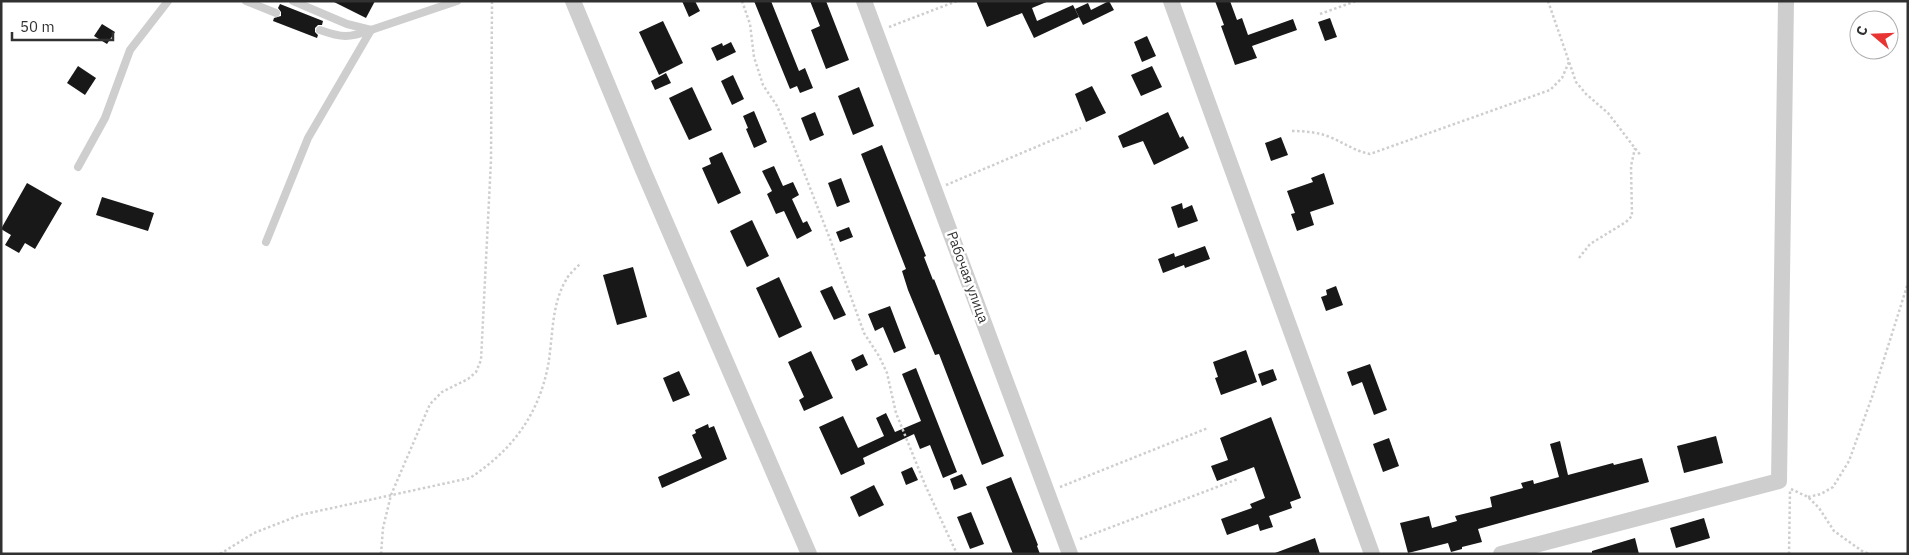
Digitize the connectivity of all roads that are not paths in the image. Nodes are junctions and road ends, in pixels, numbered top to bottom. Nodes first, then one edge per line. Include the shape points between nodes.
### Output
1 (168, 1) edge
2 (246, 1) edge
3 (292, 1) edge
4 (457, 1) edge
5 (573, 1) edge
6 (864, 1) edge
7 (1171, 1) edge
8 (1786, 1) edge
9 (276, 13) dead end
10 (320, 30) dead end
11 (371, 30) junction
12 (78, 167) dead end
13 (266, 242) dead end
14 (1068, 549) edge
15 (809, 554) edge
16 (1372, 554) edge
17 (1501, 554) edge

1 - 12 lane via 130,50 105,118
2 - 9 lane
3 - 11 lane via 347,24
4 - 11 lane
5 - 15 street
6 - 14 street, Рабочая улица
7 - 16 street
8 - 17 street via 1785,485
10 - 11 lane via 338,37 352,37
11 - 13 lane via 308,138

